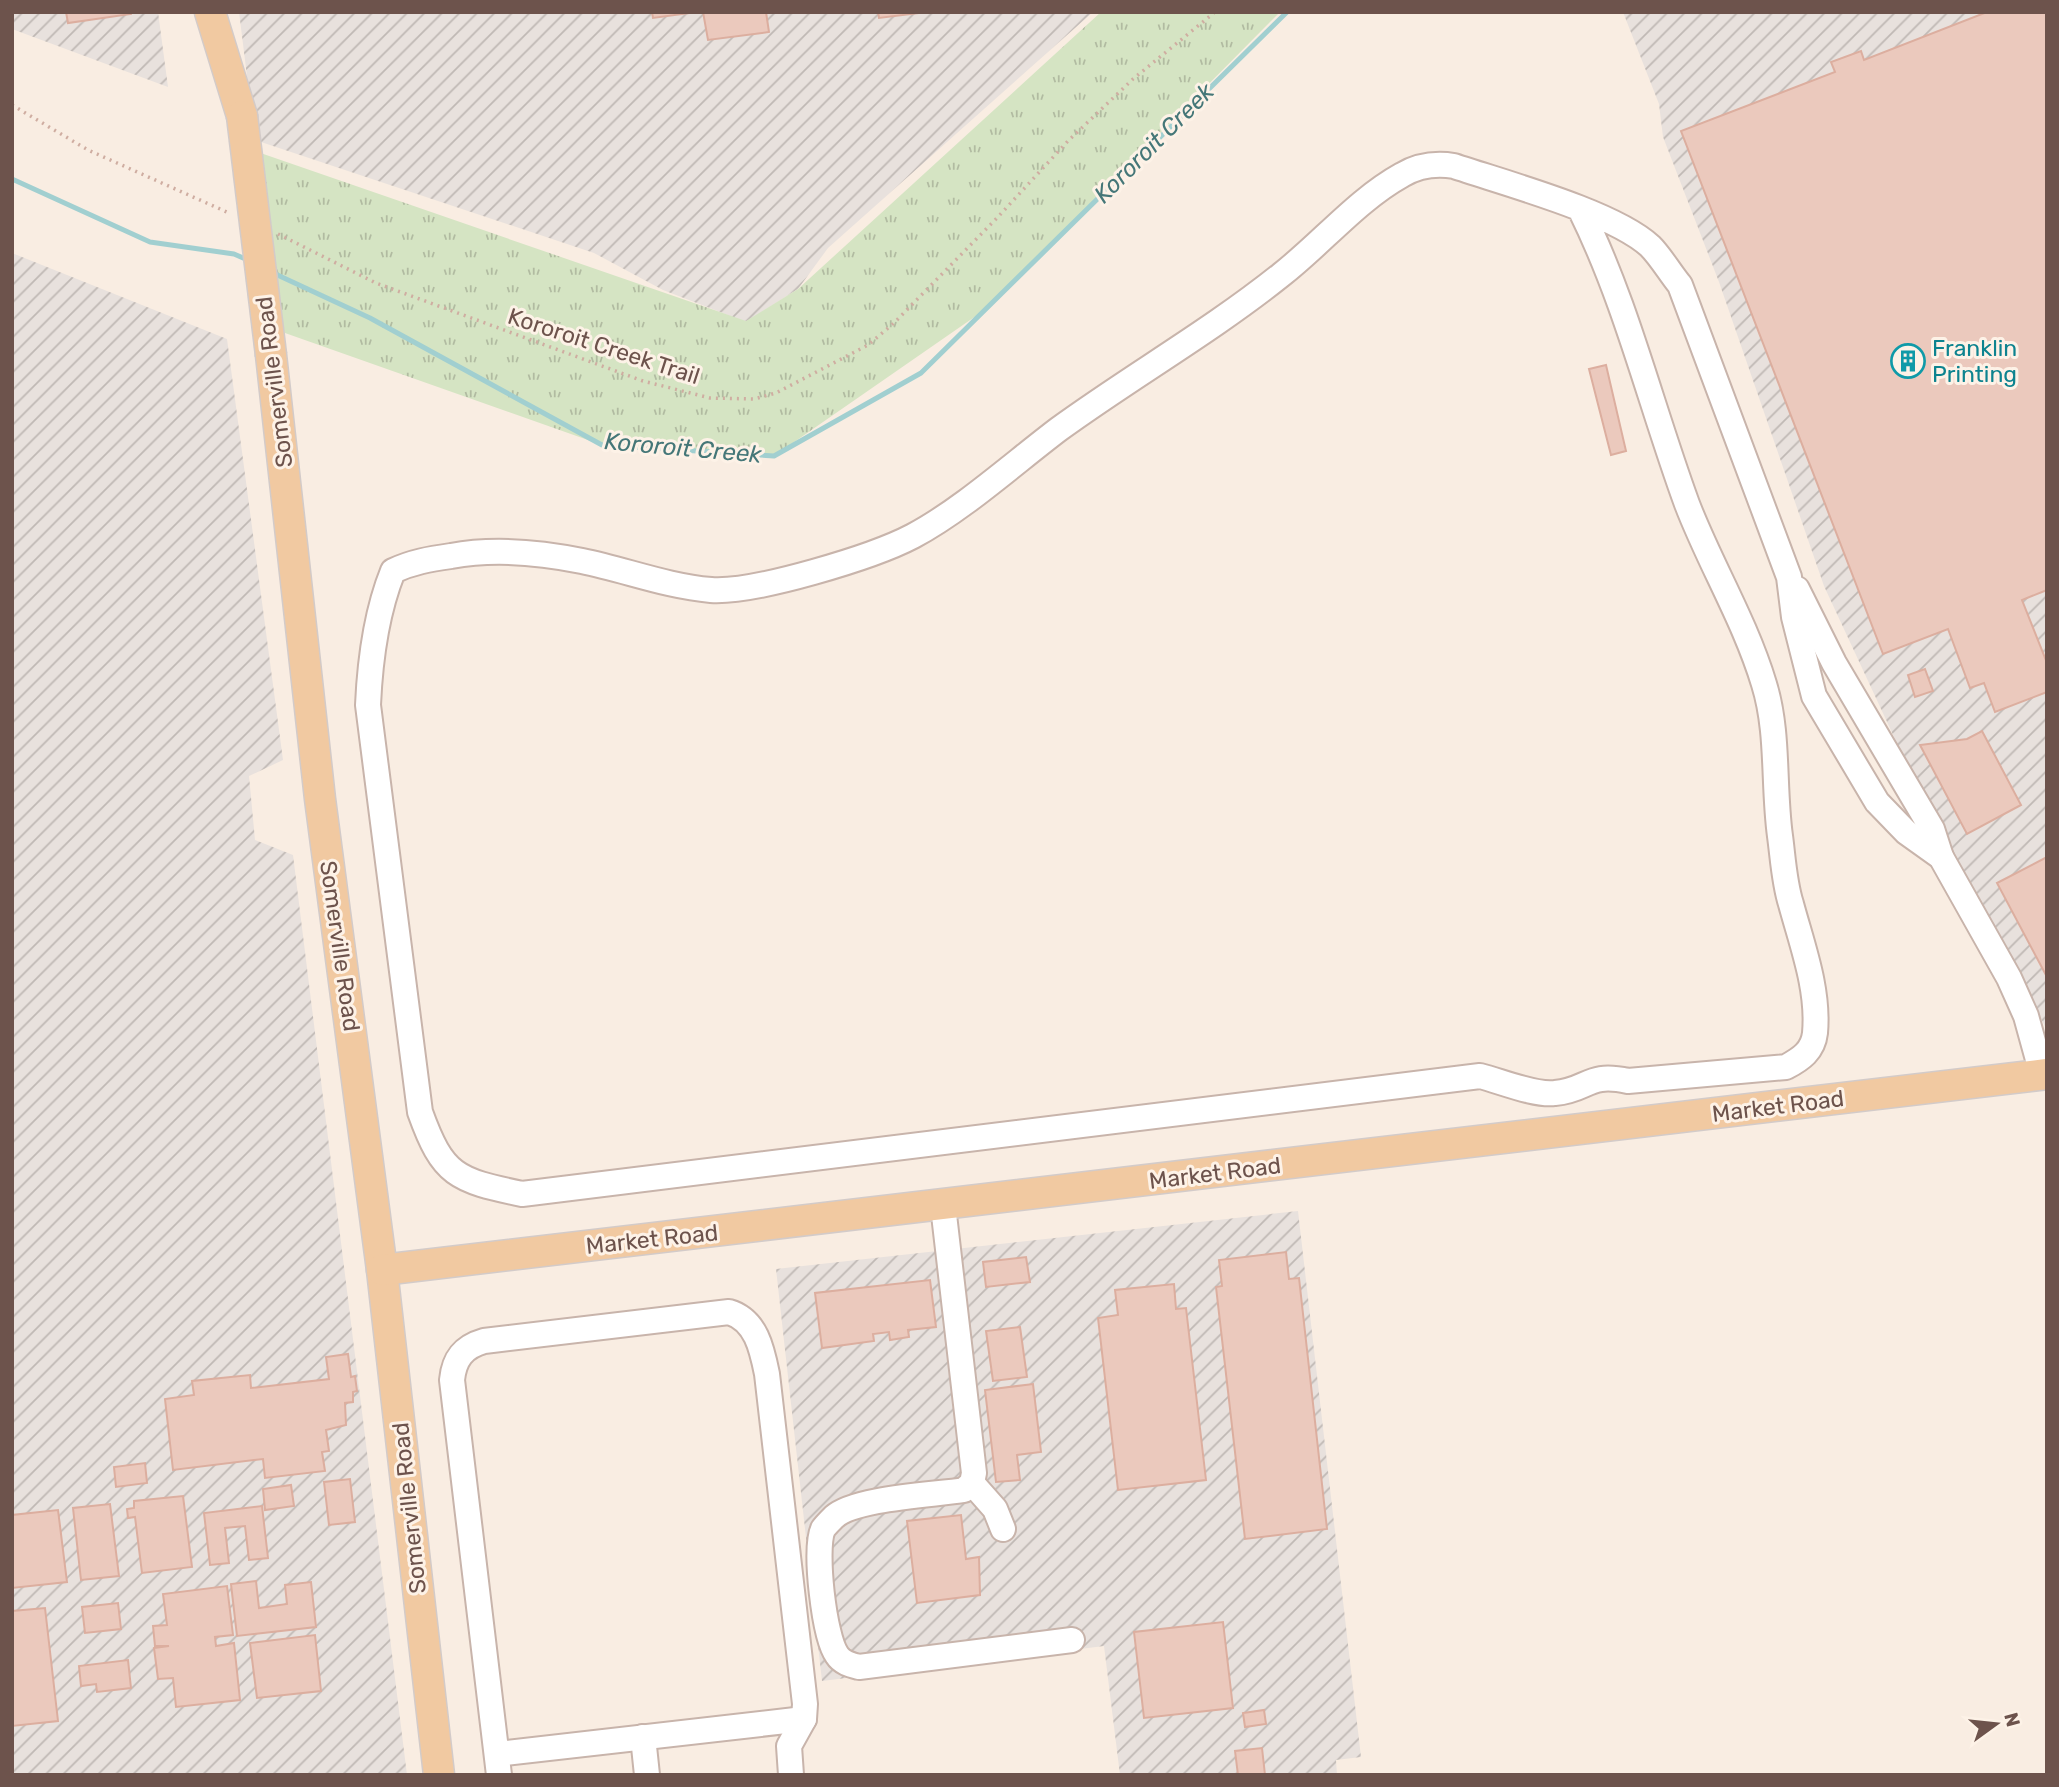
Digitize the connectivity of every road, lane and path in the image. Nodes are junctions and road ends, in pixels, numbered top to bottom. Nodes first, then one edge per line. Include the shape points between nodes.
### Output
1 (210, 12) edge
2 (228, 12) edge
3 (1215, 12) edge
4 (12, 105) edge
5 (242, 116) junction
6 (1581, 211) junction
7 (238, 217) dead end
8 (274, 233) dead end
9 (1789, 577) junction
10 (1941, 856) junction
11 (2044, 1074) edge
12 (943, 1206) junction
13 (383, 1270) junction
14 (972, 1483) junction
15 (1003, 1529) dead end
16 (1072, 1640) dead end
17 (804, 1719) junction
18 (643, 1737) junction
19 (498, 1764) edge
20 (439, 1775) edge
21 (647, 1775) edge
22 (791, 1775) edge

1 - 5 main road, Somerville Road
2 - 5 main road, Somerville Road
3 - 8 path, Kororoit Creek Trail via 1133,79 1068,141 868,345 776,393 710,398 643,381 376,283
4 - 7 path via 88,150
5 - 13 main road, Somerville Road, bridge via 320,799
6 - 6 street via 1454,166 1437,163 1401,176 1238,309 1062,427 945,515 915,535 832,565 716,590 669,585 547,554 481,550 412,562 393,571 383,597 368,705 420,1112 434,1149 449,1170 480,1185 522,1194 1480,1076 1551,1094 1606,1076 1628,1081 1786,1067 1802,1058 1815,1031 1809,966 1788,888 1773,726 1764,684 1689,508 1608,266
6 - 9 street via 1650,246 1680,285
9 - 10 street via 1931,829
9 - 10 street via 1814,696 1877,802 1906,832
10 - 11 street via 2009,978
11 - 12 main road, Market Road
12 - 13 main road, Market Road
12 - 14 street via 973,1456
13 - 20 main road, Somerville Road
14 - 15 street via 995,1508
14 - 16 street via 964,1490 857,1506 835,1516 823,1530 820,1558 825,1608 837,1656 859,1667
17 - 18 street
17 - 19 street via 767,1374 754,1333 743,1319 729,1312 475,1343 453,1366 452,1380
17 - 22 street via 789,1745
18 - 19 street
18 - 21 street

